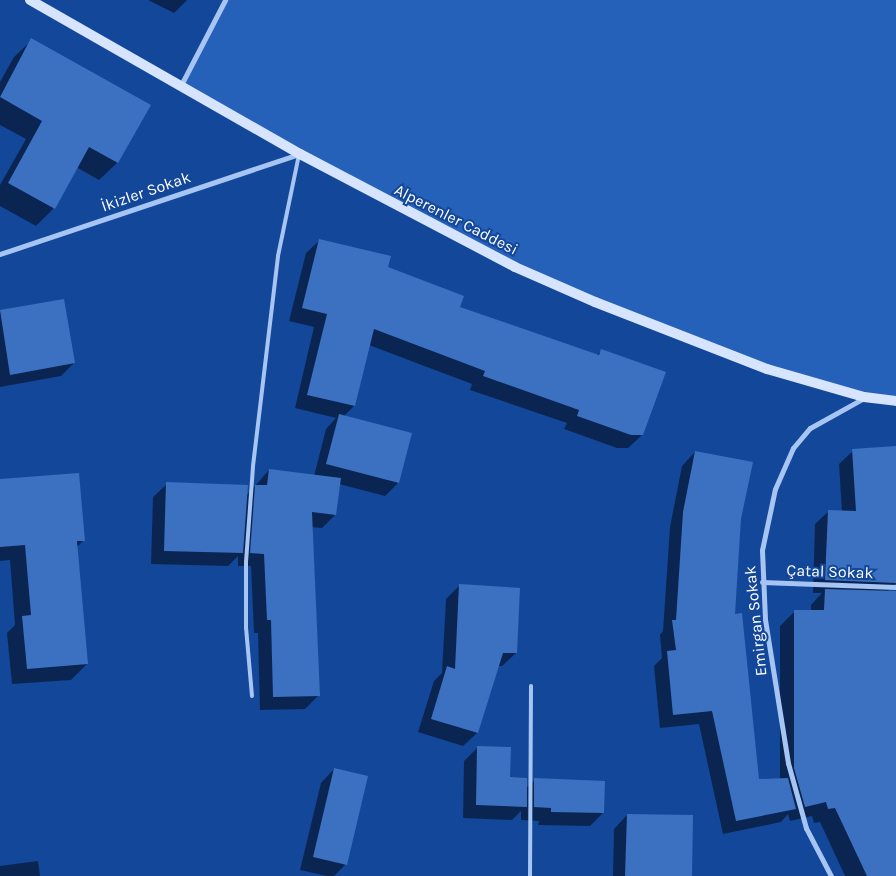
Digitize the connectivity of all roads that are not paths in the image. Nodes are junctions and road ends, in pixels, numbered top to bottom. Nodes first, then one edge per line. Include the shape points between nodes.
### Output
1 (225, 0) edge
2 (35, 1) edge
3 (181, 85) junction
4 (300, 154) junction
5 (0, 254) edge
6 (864, 398) junction
7 (896, 401) edge
8 (762, 582) junction
9 (896, 587) edge
10 (531, 686) dead end
11 (252, 696) dead end
12 (530, 876) edge
13 (831, 876) edge

1 - 3 street
2 - 3 street, Alperenler Caddesi
3 - 4 street, Alperenler Caddesi
4 - 5 street, İkizler Sokak
4 - 6 street, Alperenler Caddesi via 515,267 595,302 767,369
4 - 11 lane via 278,256 253,466 246,562 246,628
6 - 7 street, Alperenler Caddesi
6 - 8 street, Emirgan Sokak via 810,428 793,448 766,519
8 - 9 street, Çatal Sokak
8 - 13 street, Emirgan Sokak via 788,763 806,828
10 - 12 lane

